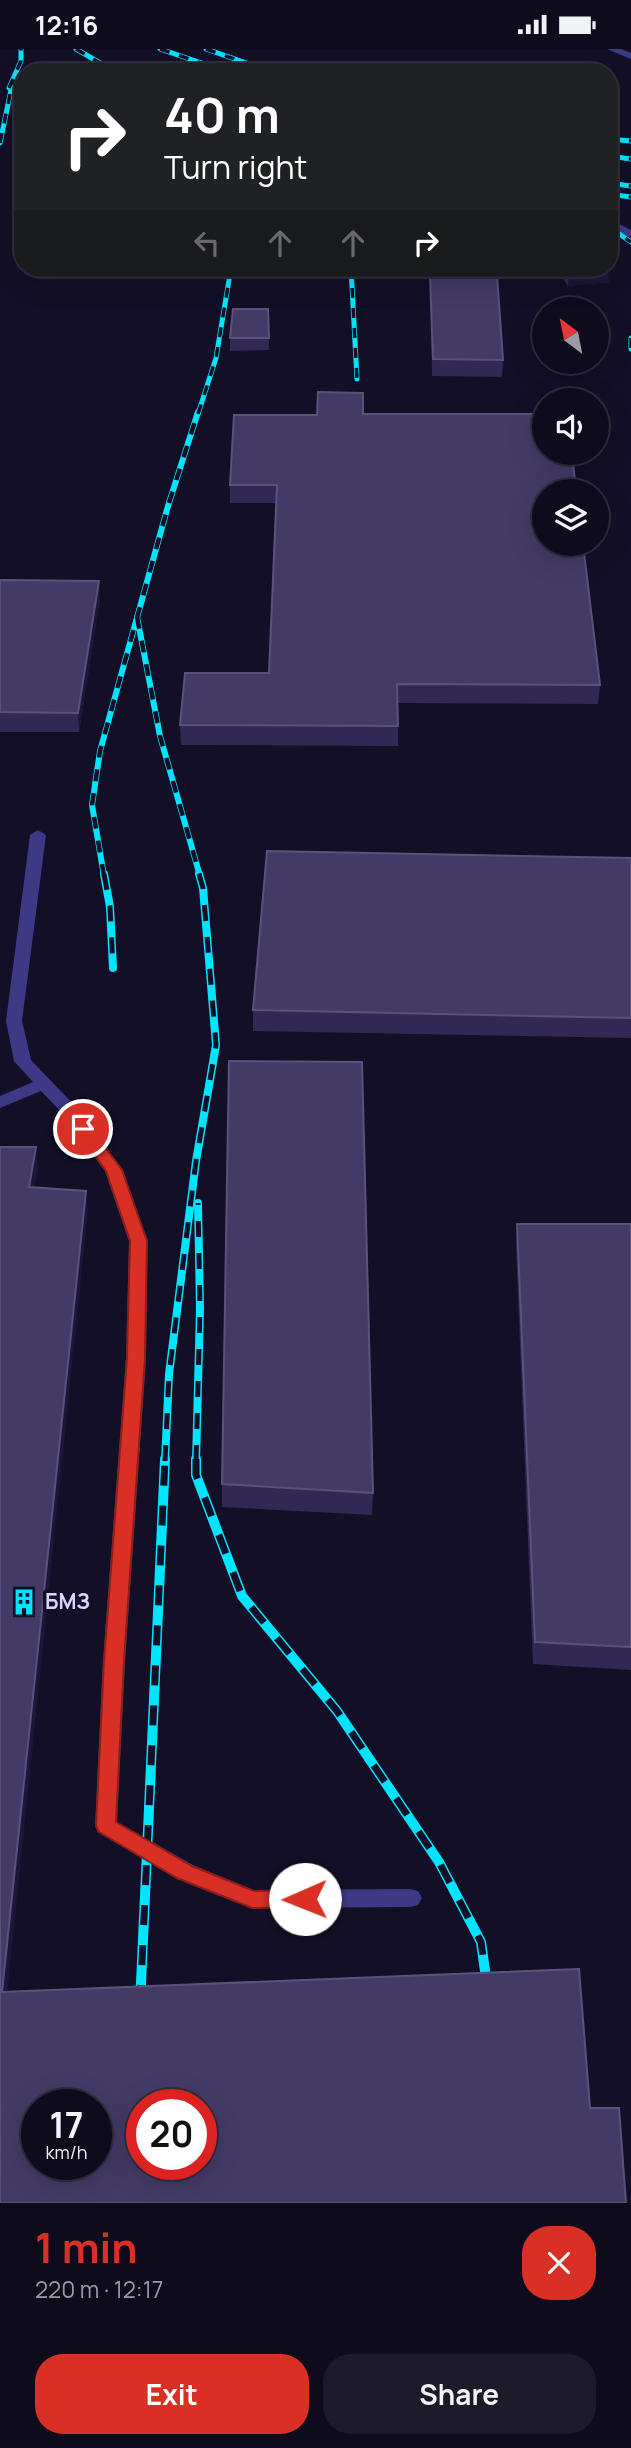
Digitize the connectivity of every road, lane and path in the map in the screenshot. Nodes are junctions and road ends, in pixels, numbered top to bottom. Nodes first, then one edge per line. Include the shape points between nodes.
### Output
1 (612, 49) edge
2 (631, 56) edge
3 (38, 835) dead end
4 (44, 1083) junction
5 (0, 1103) edge
6 (410, 1898) dead end

1 - 2 lane
3 - 4 lane via 14,1021 23,1061
4 - 5 lane
4 - 6 lane via 114,1170 138,1241 136,1358 106,1826 185,1872 252,1899

